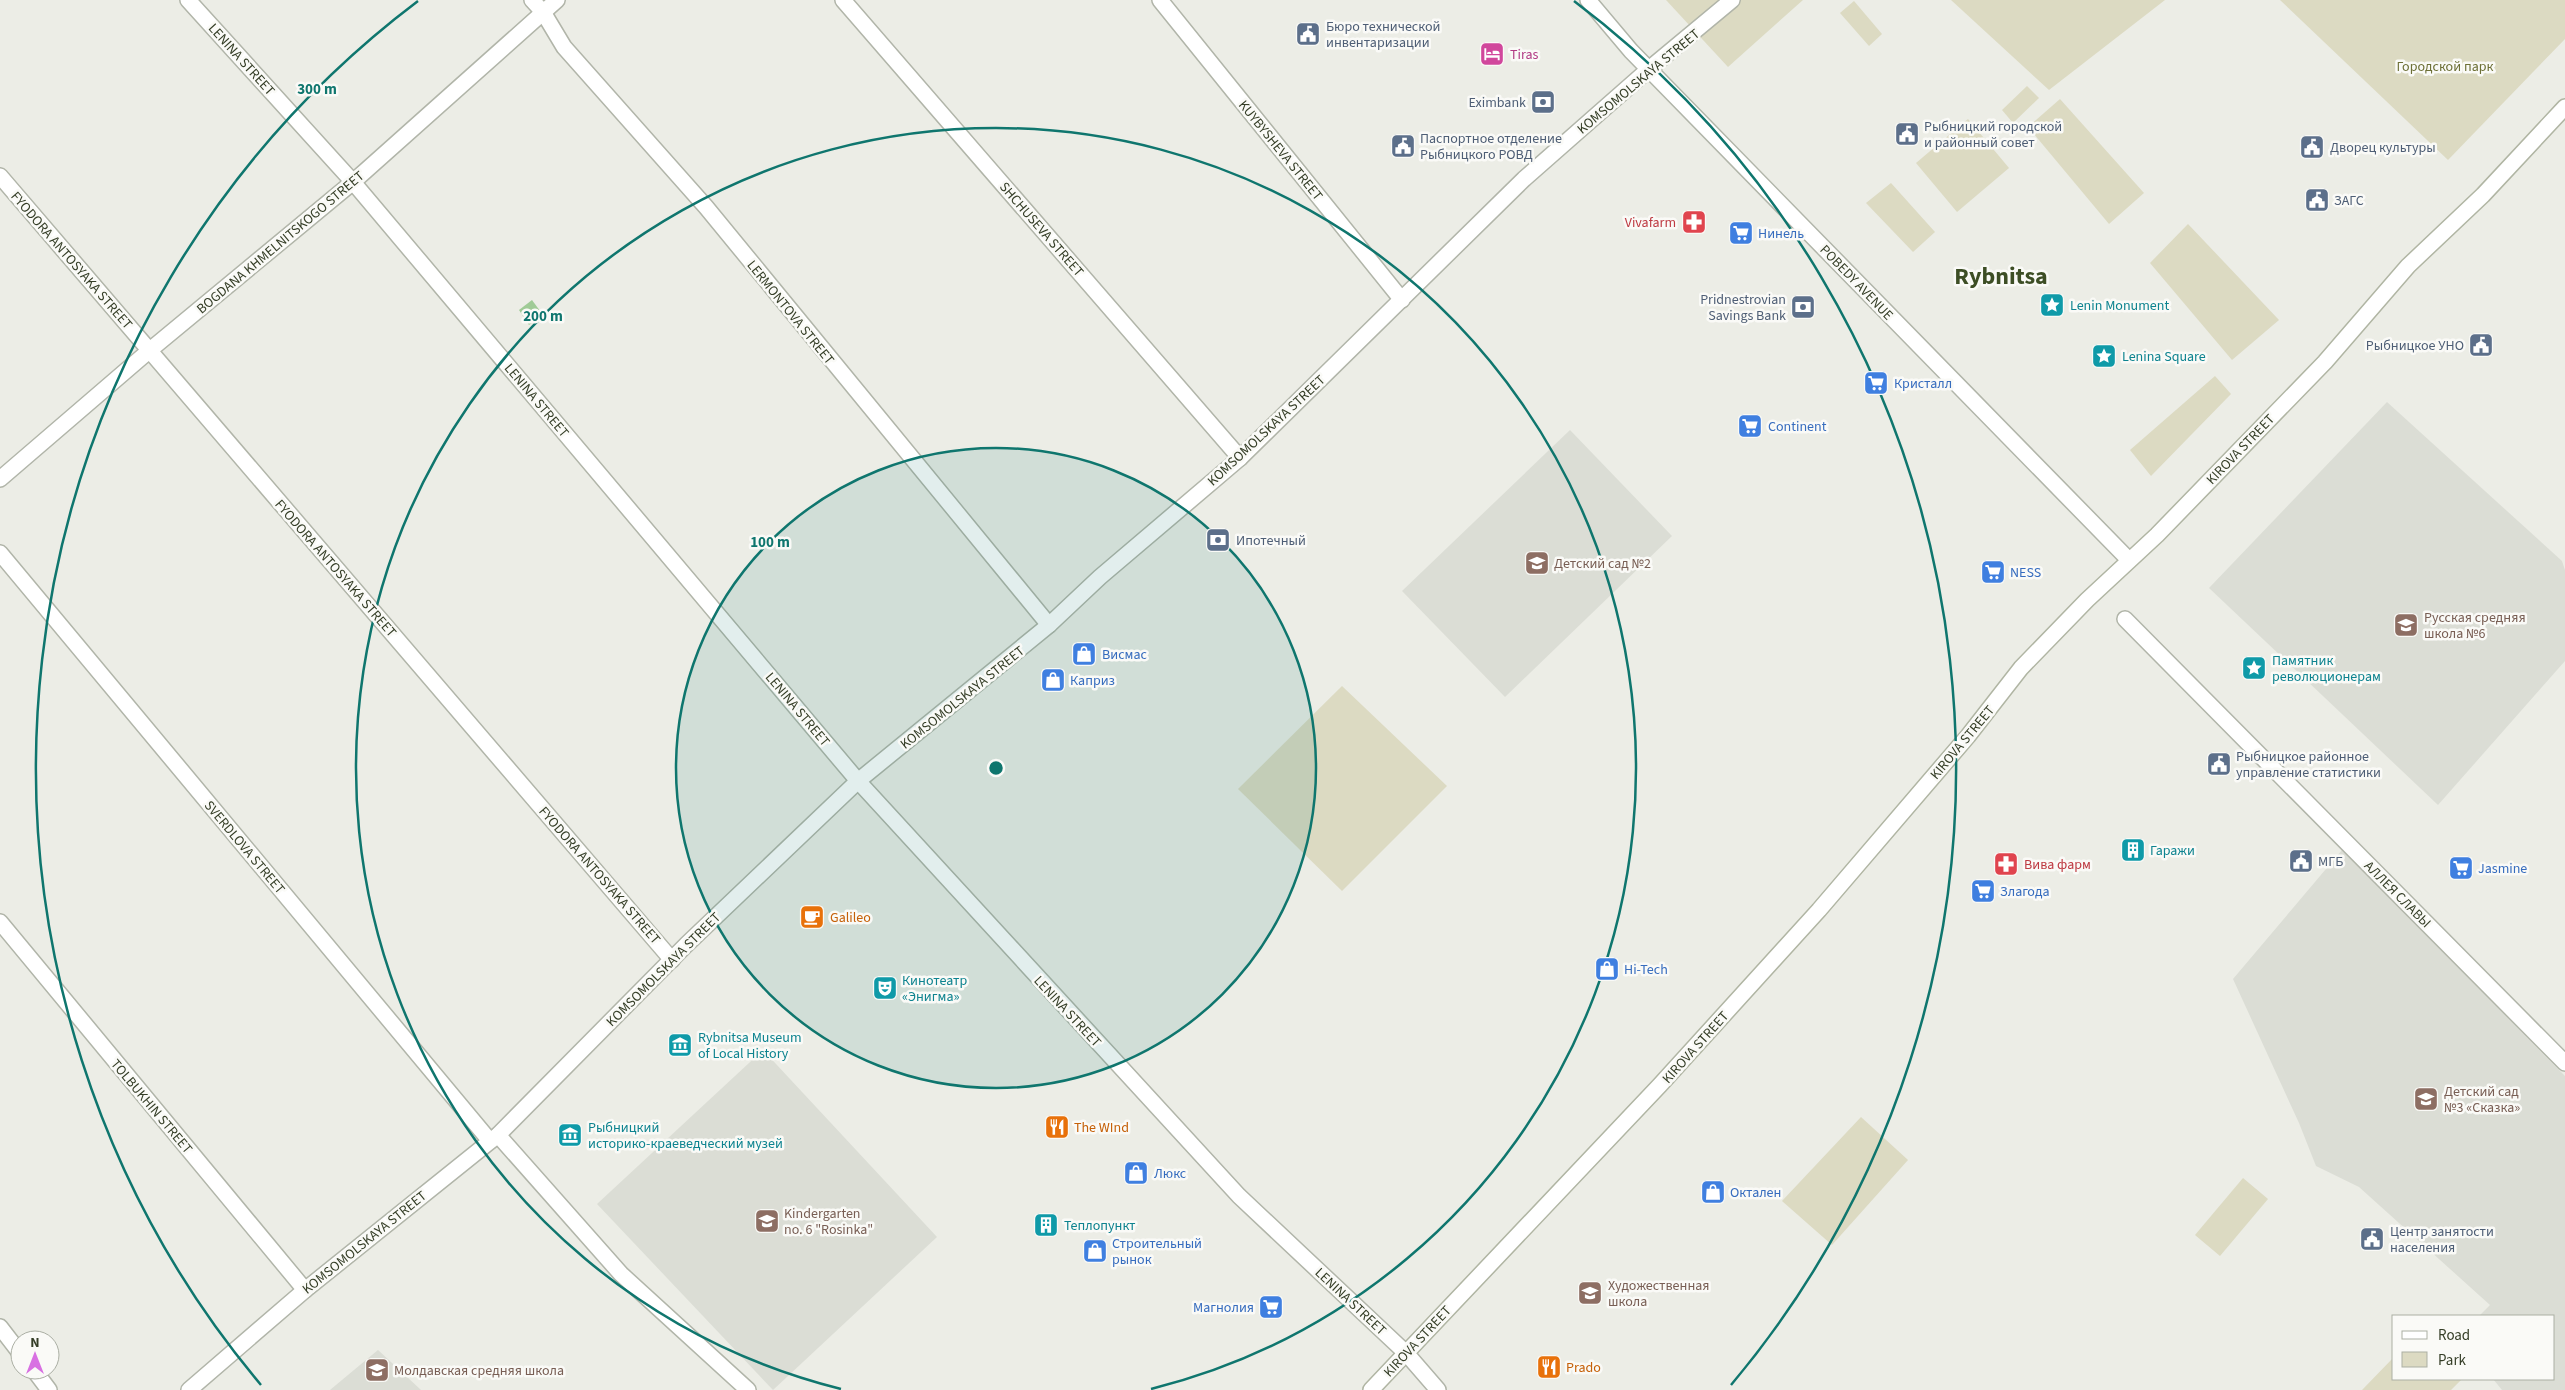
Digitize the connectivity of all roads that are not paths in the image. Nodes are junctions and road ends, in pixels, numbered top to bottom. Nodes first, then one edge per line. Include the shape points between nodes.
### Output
1 (188, 0) edge
2 (532, 0) edge
3 (557, 0) edge
4 (843, 0) edge
5 (1160, 0) edge
6 (1588, 0) edge
7 (1732, 0) edge
8 (543, 12) junction
9 (1649, 69) junction
10 (2565, 107) edge
11 (0, 176) edge
12 (353, 182) junction
13 (1402, 300) junction
14 (150, 350) junction
15 (1240, 458) junction
16 (0, 479) edge
17 (0, 553) edge
18 (2129, 560) junction
19 (2125, 619) dead end
20 (1049, 625) junction
21 (858, 781) junction
22 (0, 922) edge
23 (672, 960) junction
24 (2565, 1063) edge
25 (494, 1138) junction
26 (305, 1290) junction
27 (0, 1327) edge
28 (10, 1340) edge
29 (1406, 1353) junction
30 (42, 1380) edge
31 (50, 1390) edge
32 (189, 1390) edge
33 (748, 1390) edge
34 (1371, 1390) edge
35 (1438, 1390) edge

1 - 12 street, LENINA STREET
2 - 8 street, LERMONTOVA STREET
3 - 8 street, BOGDANA KHMELNITSKOGO STREET
4 - 15 street, SHCHUSEVA STREET
5 - 13 street, KUYBYSHEVA STREET
6 - 9 street, POBEDY AVENUE
7 - 9 street, KOMSOMOLSKAYA STREET
8 - 12 street, BOGDANA KHMELNITSKOGO STREET
8 - 20 street, LERMONTOVA STREET via 564,47 706,207
9 - 13 street, KOMSOMOLSKAYA STREET via 1524,179
9 - 18 street, POBEDY AVENUE
10 - 18 street, KIROVA STREET via 2478,199 2408,266 2325,362
11 - 14 street, FYODORA ANTOSYAKA STREET
12 - 14 street, BOGDANA KHMELNITSKOGO STREET
12 - 21 street, LENINA STREET
13 - 15 street, KOMSOMOLSKAYA STREET
14 - 16 street, BOGDANA KHMELNITSKOGO STREET
14 - 23 street, FYODORA ANTOSYAKA STREET
15 - 20 street, KOMSOMOLSKAYA STREET via 1100,577
17 - 25 street, SVERDLOVA STREET
18 - 29 street, KIROVA STREET via 2021,668 1968,736 1820,910 1673,1071
19 - 24 street, АЛЛЕЯ СЛАВЫ
20 - 21 street, KOMSOMOLSKAYA STREET
21 - 23 street, KOMSOMOLSKAYA STREET
21 - 29 street, LENINA STREET via 1239,1196
22 - 26 street, TOLBUKHIN STREET
23 - 25 street, KOMSOMOLSKAYA STREET
25 - 26 street, KOMSOMOLSKAYA STREET
25 - 33 street, SVERDLOVA STREET via 621,1274
26 - 32 street, KOMSOMOLSKAYA STREET
27 - 28 street
29 - 34 street, KIROVA STREET
29 - 35 street, LENINA STREET
30 - 31 street

